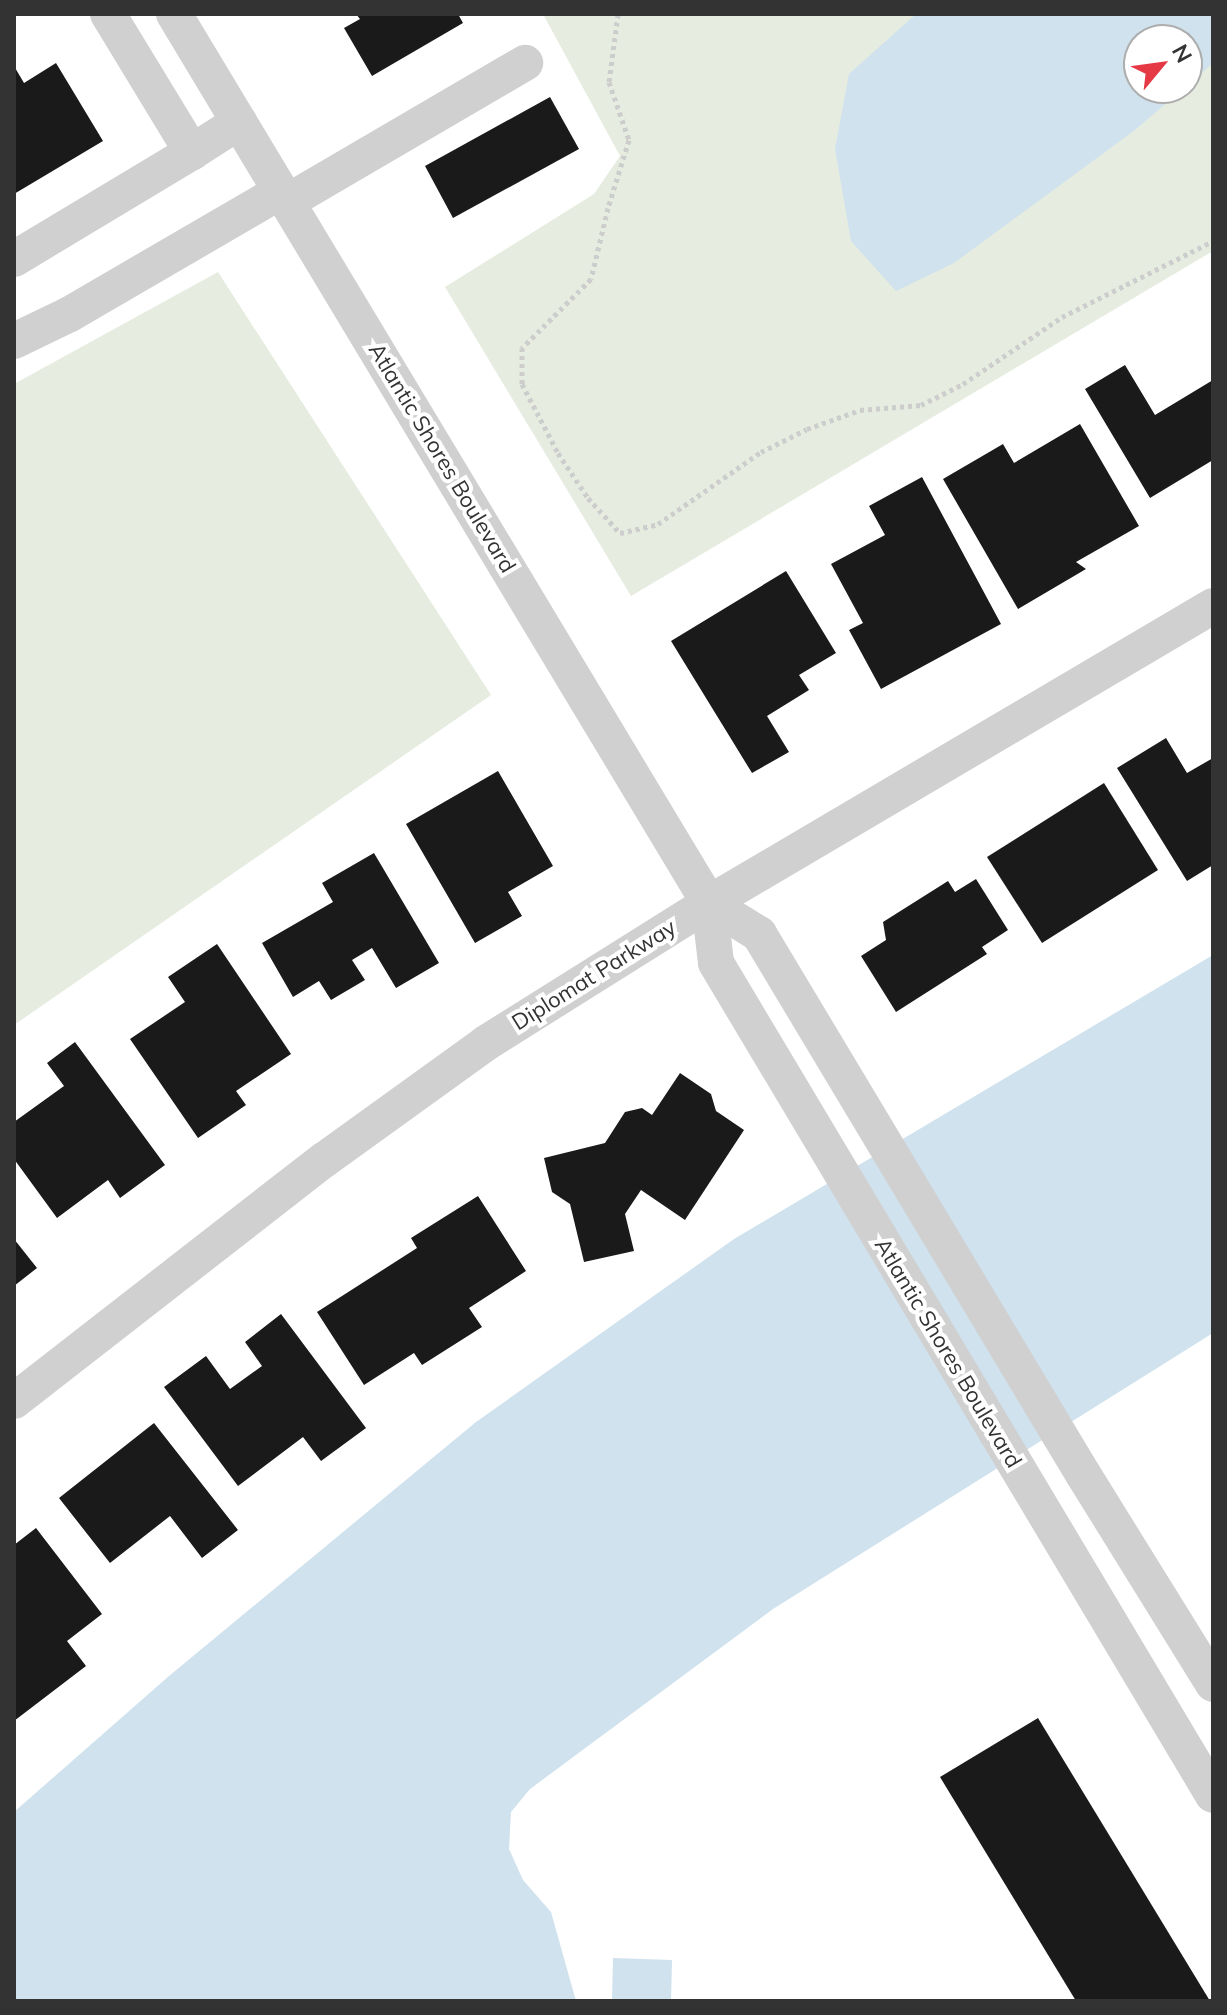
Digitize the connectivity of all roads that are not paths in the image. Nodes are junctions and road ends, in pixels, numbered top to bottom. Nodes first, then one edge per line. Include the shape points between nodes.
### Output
1 (108, 14) edge
2 (174, 14) edge
3 (525, 63) dead end
4 (239, 122) junction
5 (192, 152) junction
6 (284, 196) junction
7 (14, 259) edge
8 (14, 341) edge
9 (1213, 606) edge
10 (709, 903) junction
11 (14, 1401) edge
12 (1213, 1684) edge
13 (1213, 1795) edge

1 - 5 street
2 - 4 street, Atlantic Shores Boulevard
3 - 6 street
4 - 5 street
4 - 6 street, Atlantic Shores Boulevard
5 - 7 street
6 - 8 street
6 - 10 street, Atlantic Shores Boulevard
9 - 10 street, Diplomat Parkway
10 - 11 street, Diplomat Parkway via 486,1043 324,1160
10 - 12 street, Atlantic Shores Boulevard via 759,934
10 - 13 street, Atlantic Shores Boulevard via 716,963

